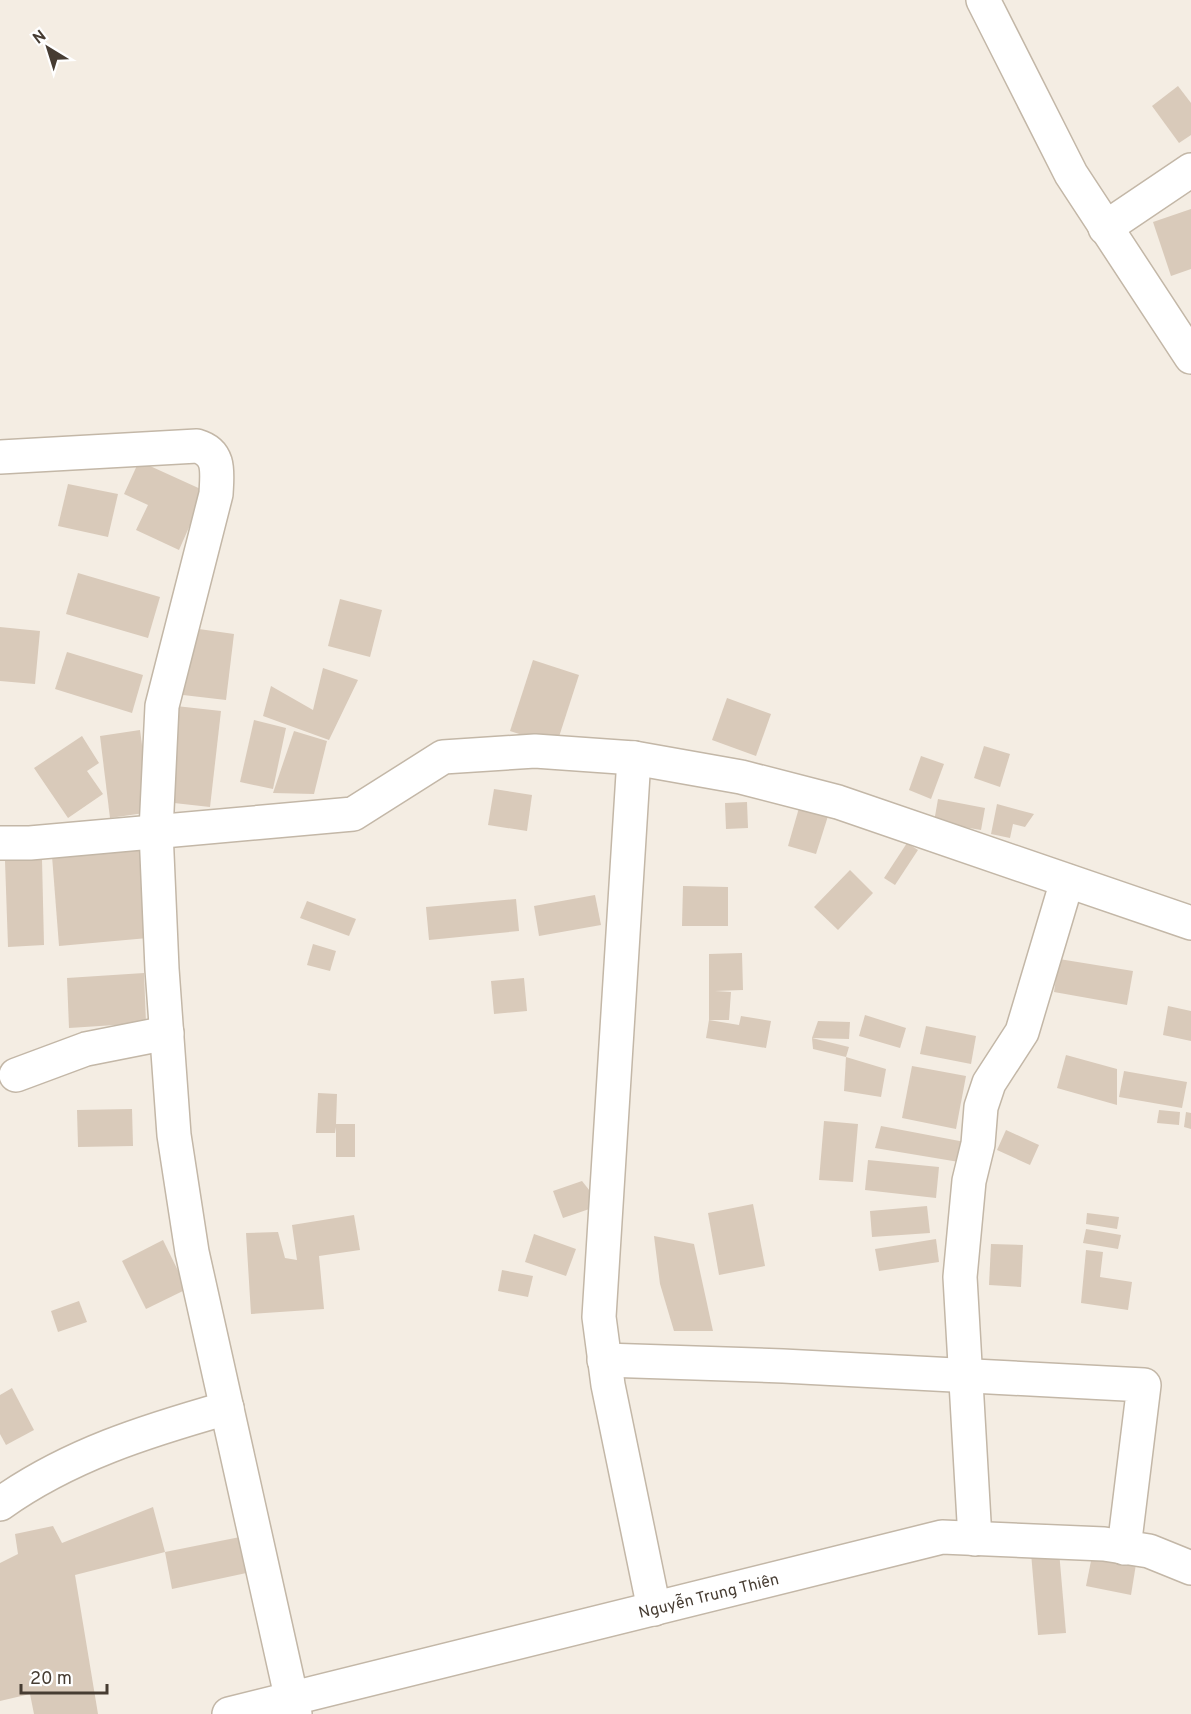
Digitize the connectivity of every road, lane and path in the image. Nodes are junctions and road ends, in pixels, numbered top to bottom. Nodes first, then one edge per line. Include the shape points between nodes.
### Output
1 (983, 0) edge
2 (1191, 170) edge
3 (1105, 228) junction
4 (1191, 357) edge
5 (0, 457) edge
6 (634, 758) junction
7 (156, 831) junction
8 (0, 843) edge
9 (1067, 881) junction
10 (1191, 924) edge
11 (167, 1033) junction
12 (16, 1075) dead end
13 (604, 1360) junction
14 (966, 1378) junction
15 (227, 1408) junction
16 (0, 1504) edge
17 (975, 1539) junction
18 (1124, 1548) junction
19 (1191, 1568) edge
20 (654, 1609) junction
21 (293, 1707) edge
22 (229, 1714) edge

1 - 3 street via 1071,174
2 - 3 street
3 - 4 street
5 - 7 street via 197,446 214,456 218,467 216,494 162,706
6 - 7 street via 535,751 443,758 353,814
6 - 9 street via 741,777 838,802
6 - 13 street via 603,1225 599,1317
7 - 8 street
7 - 11 street
9 - 10 street
9 - 14 street via 1022,1032 989,1083 981,1107 960,1277
11 - 12 street via 86,1049
11 - 15 street via 174,1135 192,1252
13 - 14 street
13 - 20 street
14 - 17 street
14 - 18 street via 1144,1385
15 - 16 street via 113,1442 47,1474
15 - 21 street
17 - 18 street, Nguyễn Trung Thiên
17 - 20 street, Nguyễn Trung Thiên via 942,1537
18 - 19 street, Nguyễn Trung Thiên via 1149,1551
20 - 21 street, Nguyễn Trung Thiên
21 - 22 street, Nguyễn Trung Thiên

